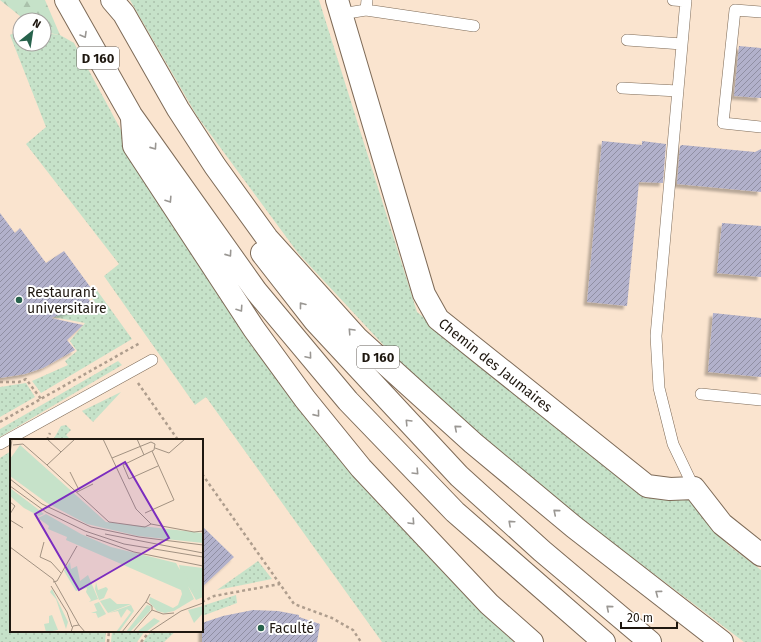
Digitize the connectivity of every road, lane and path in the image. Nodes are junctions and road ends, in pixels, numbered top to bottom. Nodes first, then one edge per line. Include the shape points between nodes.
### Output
1 (66, 0) edge
2 (102, 0) edge
3 (112, 0) edge
4 (673, 0) edge
5 (686, 1) edge
6 (367, 5) edge
7 (339, 7) edge
8 (761, 12) edge
9 (474, 26) dead end
10 (627, 40) dead end
11 (682, 44) junction
12 (622, 88) dead end
13 (678, 92) junction
14 (131, 116) junction
15 (761, 127) edge
16 (140, 343) dead end
17 (118, 355) junction
18 (152, 360) dead end
19 (130, 372) junction
20 (0, 382) edge
21 (701, 394) dead end
22 (41, 399) junction
23 (761, 400) edge
24 (0, 422) edge
25 (177, 439) edge
26 (0, 444) edge
27 (203, 475) edge
28 (694, 488) junction
29 (761, 555) edge
30 (280, 584) junction
31 (203, 602) edge
32 (109, 632) edge
33 (149, 632) edge
34 (108, 642) edge
35 (140, 642) edge
36 (361, 642) edge
37 (532, 642) edge
38 (604, 642) edge
39 (650, 642) edge
40 (722, 642) edge

1 -> 14 main road, D 160
39 -> 2 main road, D 160 via 542,551 459,476 315,321 223,203 155,97
40 -> 3 main road, D 160 via 597,545 473,443 358,339 267,238 215,166 178,109 124,14
4 - 5 lane
5 - 11 lane
6 - 7 lane
6 - 9 lane
7 - 28 main road, Chemin des Jaumaires via 424,294 438,319 647,486 670,489
8 - 15 lane via 735,10 723,123
10 - 11 lane
11 - 13 lane
12 - 13 lane
13 - 28 lane via 656,336 658,388 673,444
14 -> 37 main road, D 160 via 134,146 254,329 305,399 361,468 478,593
14 -> 38 main road, D 160 via 256,292 348,401 455,512
16 - 17 path
17 - 19 path
17 - 22 path
18 - 19 lane
19 - 25 path
19 - 26 lane
20 - 22 path via 19,382 26,379
21 - 23 lane
22 - 24 path
27 - 30 path
28 - 29 main road via 722,524
30 - 31 path via 214,596
30 - 36 path via 294,604 332,618 353,630
32 - 34 path
33 - 35 path

